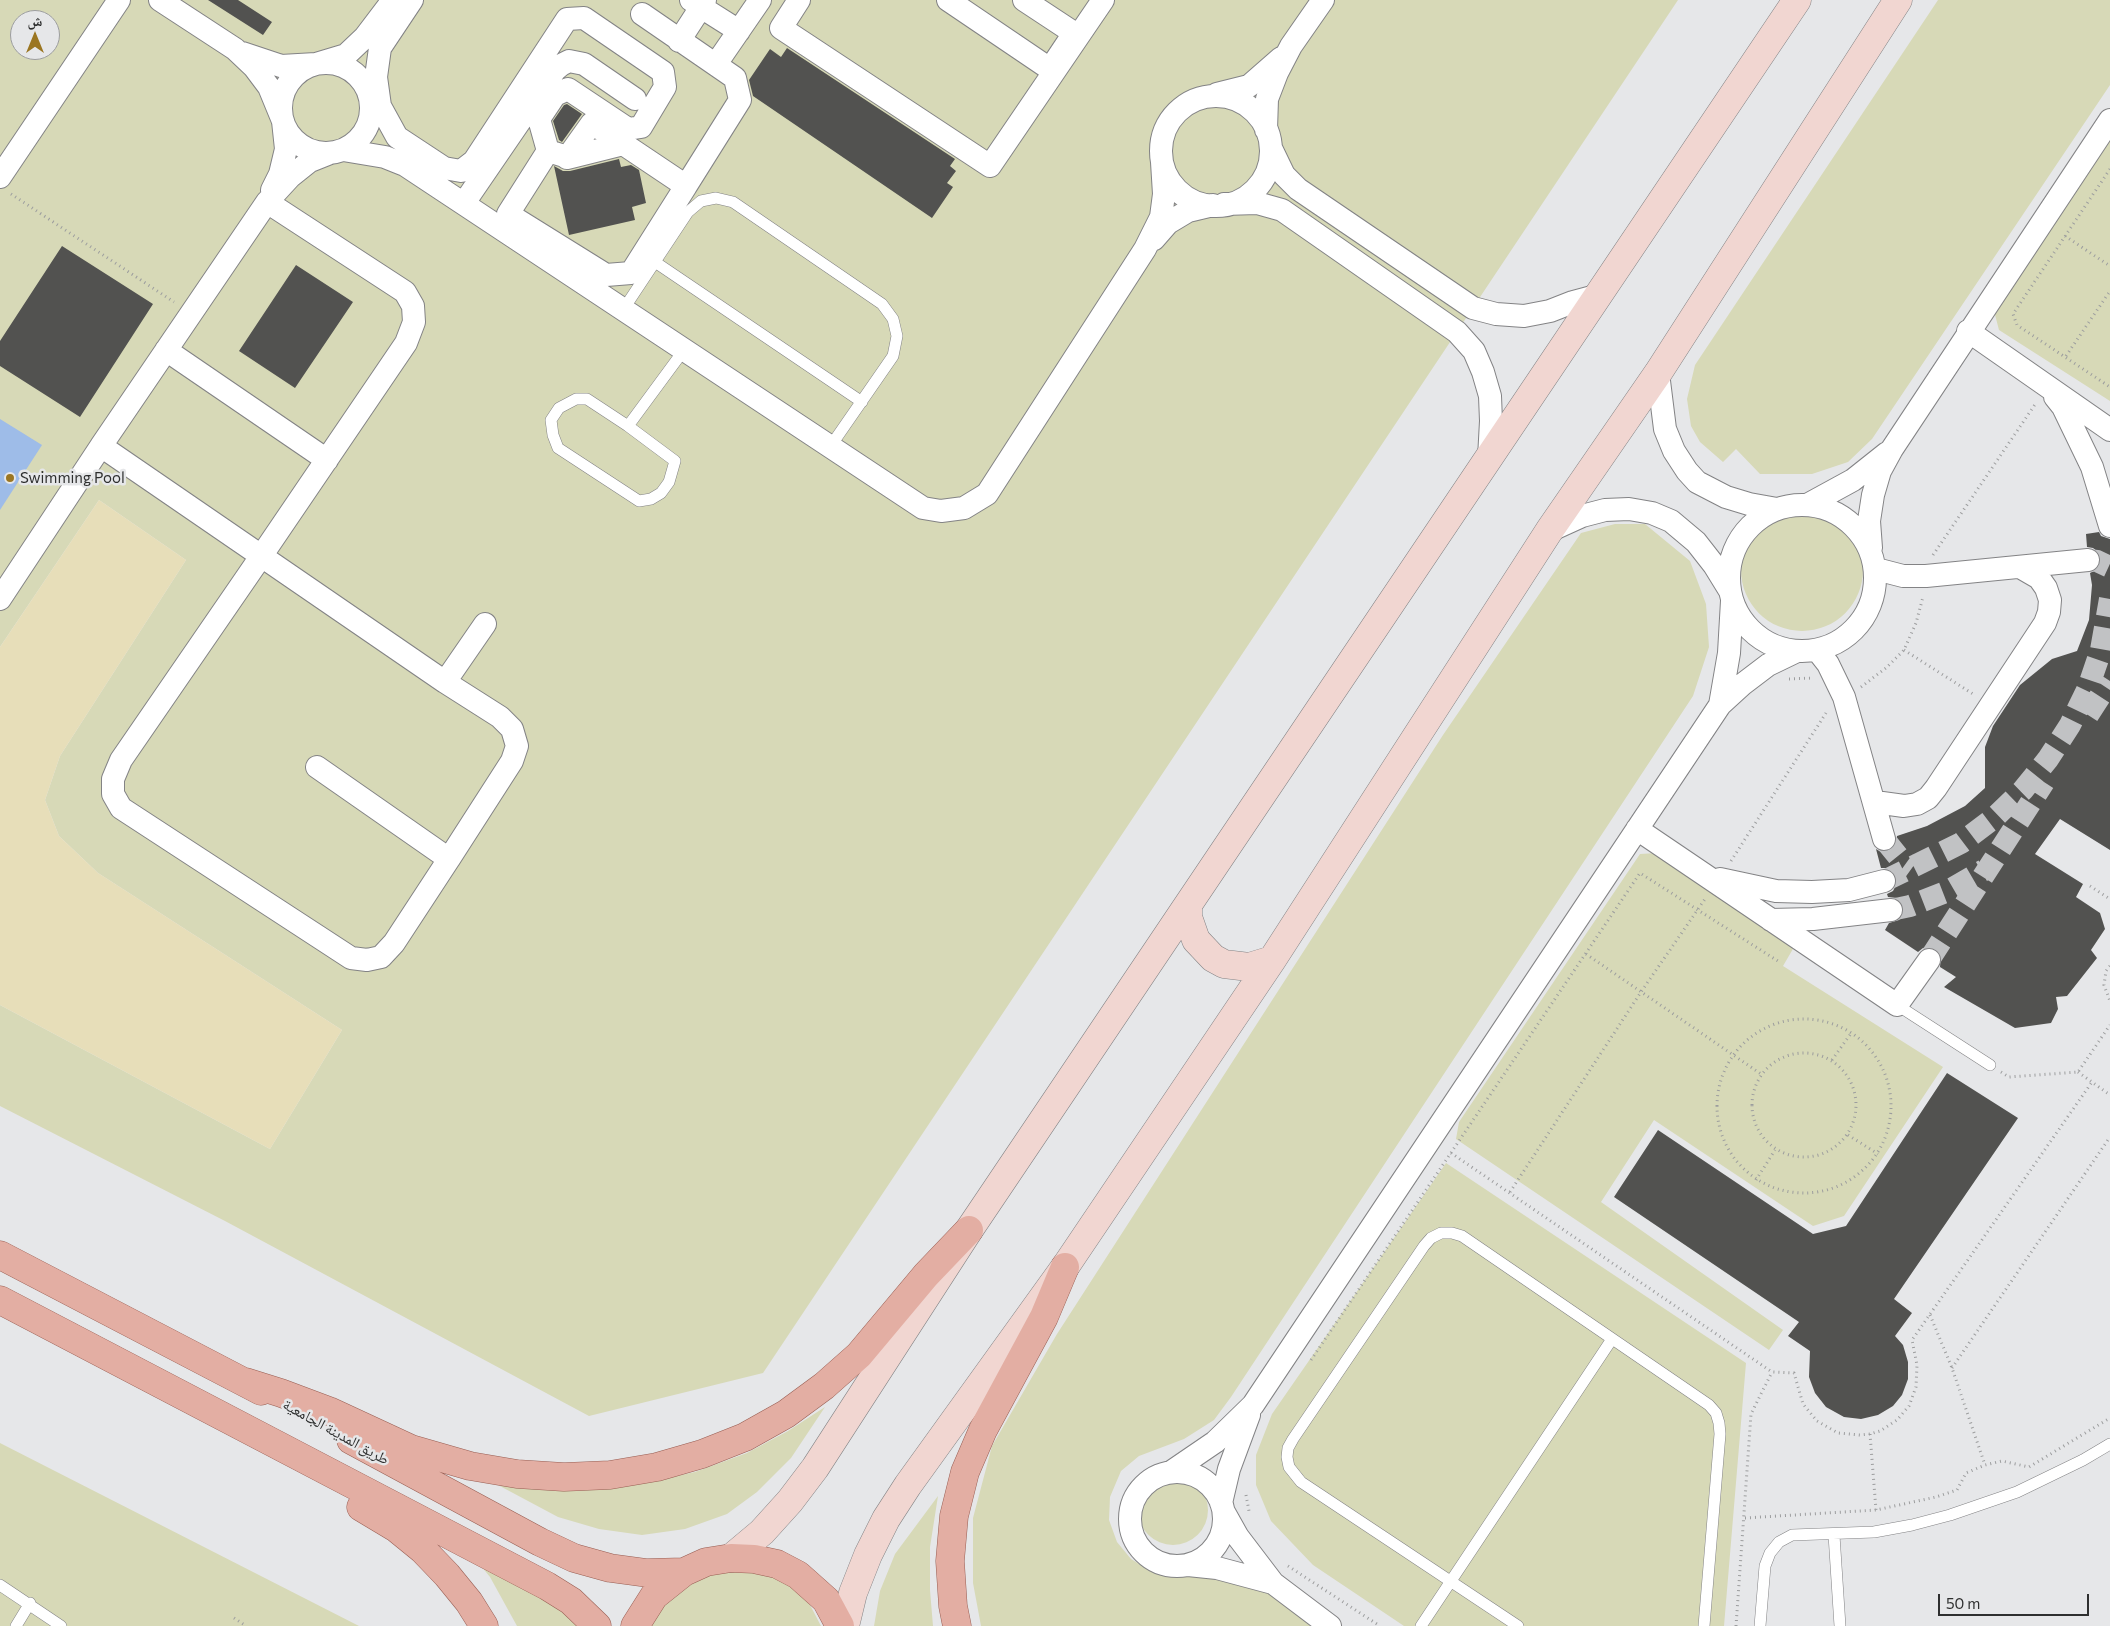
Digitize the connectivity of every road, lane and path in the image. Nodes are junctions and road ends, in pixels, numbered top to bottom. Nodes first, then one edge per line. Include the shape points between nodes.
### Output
1 (119, 0) edge
2 (160, 0) edge
3 (412, 0) edge
4 (760, 0) edge
5 (799, 0) edge
6 (948, 0) edge
7 (1024, 0) edge
8 (1102, 0) edge
9 (1323, 0) edge
10 (1797, 0) edge
11 (1898, 0) edge
12 (699, 2) edge
13 (388, 7) edge
14 (647, 7) edge
15 (738, 31) junction
16 (679, 41) junction
17 (624, 44) junction
18 (1291, 46) junction
19 (234, 49) junction
20 (316, 64) junction
21 (716, 64) junction
22 (1210, 96) junction
23 (370, 98) junction
24 (635, 99) dead end
25 (2110, 120) edge
26 (282, 121) junction
27 (1268, 139) junction
28 (336, 152) junction
29 (557, 154) junction
30 (1162, 162) junction
31 (405, 165) junction
32 (2110, 169) edge
33 (4, 185) edge
34 (686, 186) junction
35 (267, 202) junction
36 (464, 204) junction
37 (1218, 205) junction
38 (2065, 236) junction
39 (1145, 249) junction
40 (655, 262) junction
41 (2110, 266) edge
42 (2110, 291) edge
43 (1598, 295) junction
44 (623, 310) junction
45 (191, 313) junction
46 (1968, 331) junction
47 (166, 350) junction
48 (684, 350) junction
49 (2066, 356) junction
50 (1658, 373) junction
51 (2110, 387) edge
52 (2036, 390) junction
53 (862, 402) junction
54 (628, 426) junction
55 (2110, 430) edge
56 (101, 446) junction
57 (830, 447) junction
58 (1892, 449) junction
59 (1489, 458) junction
60 (327, 460) junction
61 (1809, 504) junction
62 (1777, 509) junction
63 (2110, 526) edge
64 (1549, 531) junction
65 (262, 556) junction
66 (1873, 559) junction
67 (2088, 560) tunnel mouth
68 (2020, 567) junction
69 (1926, 576) junction
70 (1731, 596) junction
71 (0, 599) edge
72 (484, 624) dead end
73 (1904, 650) junction
74 (1807, 651) junction
75 (1786, 679) dead end
76 (1820, 680) dead end
77 (445, 682) junction
78 (1844, 697) junction
79 (1720, 705) junction
80 (1991, 705) junction
81 (317, 767) dead end
82 (1874, 802) junction
83 (1637, 830) junction
84 (1884, 838) tunnel mouth
85 (449, 859) junction
86 (1714, 879) junction
87 (1884, 881) tunnel mouth
88 (2090, 886) dead end
89 (2110, 900) edge
90 (1188, 905) junction
91 (1698, 910) junction
92 (1891, 910) tunnel mouth
93 (1771, 920) junction
94 (1586, 954) junction
95 (1272, 960) junction
96 (1929, 960) tunnel mouth
97 (1781, 963) dead end
98 (2110, 966) edge
99 (1641, 992) junction
100 (2110, 1001) edge
101 (1898, 1005) junction
102 (2110, 1024) edge
103 (1852, 1032) junction
104 (1732, 1054) junction
105 (1832, 1060) junction
106 (1990, 1065) joint
107 (2078, 1072) junction
108 (1761, 1074) junction
109 (2092, 1082) junction
110 (2110, 1095) edge
111 (1848, 1135) junction
112 (2110, 1137) edge
113 (1775, 1150) junction
114 (1451, 1153) junction
115 (1878, 1154) junction
116 (1756, 1180) junction
117 (1510, 1192) junction
118 (969, 1230) junction
119 (0, 1255) edge
120 (1065, 1267) junction
121 (0, 1300) edge
122 (1930, 1314) junction
123 (1612, 1339) junction
124 (1306, 1368) dead end
125 (1952, 1368) junction
126 (1772, 1372) junction
127 (246, 1382) junction
128 (1253, 1405) junction
129 (220, 1414) junction
130 (2110, 1418) edge
131 (1870, 1434) junction
132 (2110, 1444) edge
133 (1985, 1465) junction
134 (1171, 1472) junction
135 (1245, 1492) dead end
136 (1222, 1507) junction
137 (1876, 1510) junction
138 (1250, 1518) dead end
139 (1745, 1518) junction
140 (1834, 1535) junction
141 (731, 1558) junction
142 (1188, 1565) junction
143 (1288, 1565) dead end
144 (684, 1572) junction
145 (1452, 1582) junction
146 (1273, 1583) junction
147 (0, 1584) edge
148 (30, 1603) junction
149 (234, 1618) dead end
150 (16, 1626) edge
151 (61, 1626) edge
152 (246, 1626) edge
153 (484, 1626) edge
154 (597, 1626) edge
155 (636, 1626) edge
156 (840, 1626) edge
157 (845, 1626) edge
158 (957, 1626) edge
159 (1330, 1626) edge
160 (1380, 1626) edge
161 (1421, 1626) edge
162 (1518, 1626) edge
163 (1704, 1626) edge
164 (1736, 1626) edge
165 (1760, 1626) edge
166 (1840, 1626) edge

1 - 33 street
2 - 19 street
3 - 17 street via 380,48 376,77 380,106 397,137 444,168 461,170 474,162 567,19 584,18
4 - 15 street
5 - 8 street via 781,28 990,166
6 - 7 street via 1050,69 1074,33
9 - 18 street
10 - 43 street
11 - 50 street
12 - 15 street
12 - 16 street
13 - 20 street via 346,55
13 - 23 street via 367,62
14 - 16 street
14 - 17 street
15 - 21 street
16 - 21 street
17 - 29 street via 663,72 665,87 641,127 628,129 568,89 554,94 539,119
18 - 22 street via 1272,68 1249,86
18 - 27 street via 1267,99
19 - 20 street via 281,66
19 - 26 street via 254,67 269,88
20 - 23 street via 341,65 352,71 362,80
20 - 26 street via 291,79 284,92
21 - 34 street via 736,78 740,100
22 - 27 street via 1227,97 1243,103 1257,114
22 - 30 street via 1192,101 1166,126 1161,144
23 - 28 street via 370,119 364,132 355,143
23 - 31 street via 378,128
24 - 36 street via 584,64 569,61 561,65 554,70
25 - 46 street
26 - 28 street via 289,135 301,145 315,152
26 - 35 street via 286,149 280,174
27 - 37 street via 1269,164 1263,179 1240,200
27 - 43 street via 1284,175 1298,189 1473,308 1524,316
28 - 31 street via 385,157
28 - 35 street via 310,161
29 - 34 street via 592,123
29 - 34 street via 508,214 606,275 631,273
30 - 37 street via 1167,176 1180,192 1198,202
30 - 39 street via 1164,194 1161,217
31 - 36 street
32 - 38 path
33 - 45 path
35 - 45 street
35 - 60 street via 405,292 413,306 414,322 406,343
36 - 44 street
37 - 39 street via 1188,211 1168,223
37 - 59 street via 1258,203 1282,210 1457,332 1474,351 1490,396
38 - 41 path
38 - 49 path via 2013,314 2017,325
39 - 57 street via 987,494 964,508 940,512 922,508
40 - 44 lane
40 - 53 lane
40 - 53 lane via 688,212 701,201 716,198 733,202 882,304 893,319 897,336 893,356
42 - 49 path
43 - 59 street
44 - 48 street
45 - 47 street
46 - 52 street
46 - 58 street
47 - 56 street
47 - 60 street
48 - 54 lane
48 - 57 street
49 - 51 path
50 - 62 street via 1665,429 1687,471 1697,482 1726,497
50 - 64 street
52 - 55 street
52 - 63 street via 2063,407 2092,467
52 - 69 path via 2037,402 1927,563
53 - 57 lane
54 - 54 lane via 587,399 576,399 559,408 551,420 558,448 639,501 650,499 661,493 669,482 675,461
56 - 65 street
56 - 71 street
58 - 61 street via 1853,480
58 - 66 street via 1880,471 1873,495 1869,520
59 - 90 street
60 - 65 street
61 - 62 street
61 - 66 street via 1834,512 1856,527
62 - 70 street via 1759,518 1740,539 1729,571
64 - 70 street via 1605,510 1629,509 1652,513 1671,520 1696,542 1714,565
64 - 95 street
65 - 77 street
65 - 85 street via 121,760 113,779 113,794 121,808 351,958 367,960 381,957 394,943
66 - 69 street via 1903,576
66 - 74 street via 1876,587 1863,621 1835,644
67 - 68 street
68 - 69 street
68 - 80 street via 2039,578 2046,588 2049,612
69 - 73 path via 1916,623
70 - 74 street via 1742,620 1756,636 1776,647
70 - 79 street via 1729,653
72 - 77 street
73 - 78 path via 1866,684
73 - 80 path
74 - 78 street via 1828,664
74 - 79 street via 1768,665
75 - 76 path
77 - 85 street via 500,717 512,729 517,746 512,761
78 - 82 street
78 - 86 path via 1833,703
79 - 83 street
80 - 82 street via 1928,798 1904,806
81 - 85 street
82 - 84 street
83 - 86 street
83 - 128 street
86 - 87 street via 1776,891 1812,892 1849,890
86 - 91 path
86 - 93 street
88 - 89 path
90 - 95 street via 1191,929 1200,946 1214,958 1224,964 1249,967
90 - 118 street
91 - 94 path via 1640,873
91 - 97 path
91 - 99 path
92 - 93 street
93 - 101 street
94 - 99 path
94 - 114 path
95 - 120 street
96 - 101 street
98 - 100 path via 2104,986
99 - 104 path
99 - 117 path
101 - 106 lane
102 - 107 path
103 - 104 path via 1825,1021 1800,1018 1766,1027 1751,1035
103 - 105 path
103 - 115 path via 1871,1049 1886,1073 1892,1100 1890,1128
104 - 108 path
104 - 116 path via 1720,1079 1715,1107 1720,1135 1734,1161
105 - 108 path via 1814,1053 1794,1053 1775,1060
105 - 111 path via 1848,1075 1856,1094 1856,1116
106 - 107 path via 2009,1077
107 - 109 path
108 - 113 path via 1752,1094 1752,1115 1760,1134
109 - 110 path
109 - 122 path
111 - 113 path via 1833,1150 1814,1157 1794,1157
111 - 115 path
112 - 125 path
113 - 116 path
114 - 117 path
114 - 124 path
115 - 116 path via 1854,1178 1822,1192 1788,1193
117 - 126 path
118 - 127 main road via 926,1275 859,1355 824,1386 786,1414 745,1437 657,1467 610,1475 564,1477 470,1466 411,1449 329,1411
118 - 141 street via 815,1468 762,1532
119 - 127 main road, طريق المدينة الجامعية
120 - 157 street via 886,1519 853,1593
120 - 158 main road via 1044,1317 983,1430 965,1472 954,1516 950,1561
121 - 129 main road
122 - 125 path
122 - 131 path via 1912,1340 1917,1365 1916,1386 1909,1406 1898,1420
123 - 145 lane
123 - 145 lane via 1462,1236 1441,1233 1424,1246 1293,1439 1286,1458 1294,1476
123 - 163 lane via 1710,1405 1719,1423
125 - 133 path
126 - 131 path via 1794,1373 1803,1404 1817,1420 1838,1433
126 - 139 path via 1751,1414
127 - 144 main road, طريق المدينة الجامعية via 574,1558 637,1572
128 - 134 street via 1215,1442
128 - 136 street via 1231,1461
129 - 153 main road via 272,1452 396,1528 447,1575
129 - 154 main road via 547,1586 571,1601
130 - 133 path via 2028,1467 2002,1460
131 - 137 path
132 - 140 lane via 2050,1477 1984,1504 1912,1525
133 - 137 path via 1966,1473 1957,1490
134 - 136 street via 1184,1472 1207,1483
134 - 142 street via 1148,1482 1132,1502 1129,1519 1132,1536 1154,1561 1171,1566
135 - 138 path
136 - 142 street via 1223,1529 1216,1545 1204,1558
136 - 146 street via 1238,1537
137 - 139 path
139 - 164 path
140 - 165 lane via 1792,1536 1779,1542 1770,1553 1765,1566
140 - 166 lane
141 - 144 main road via 706,1562
141 - 156 main road via 777,1564 798,1575 826,1600
142 - 146 street via 1217,1568
143 - 160 path
144 - 155 main road via 654,1596
145 - 161 lane
145 - 162 lane
146 - 159 street
147 - 148 lane
148 - 150 lane
148 - 151 lane
149 - 152 path

